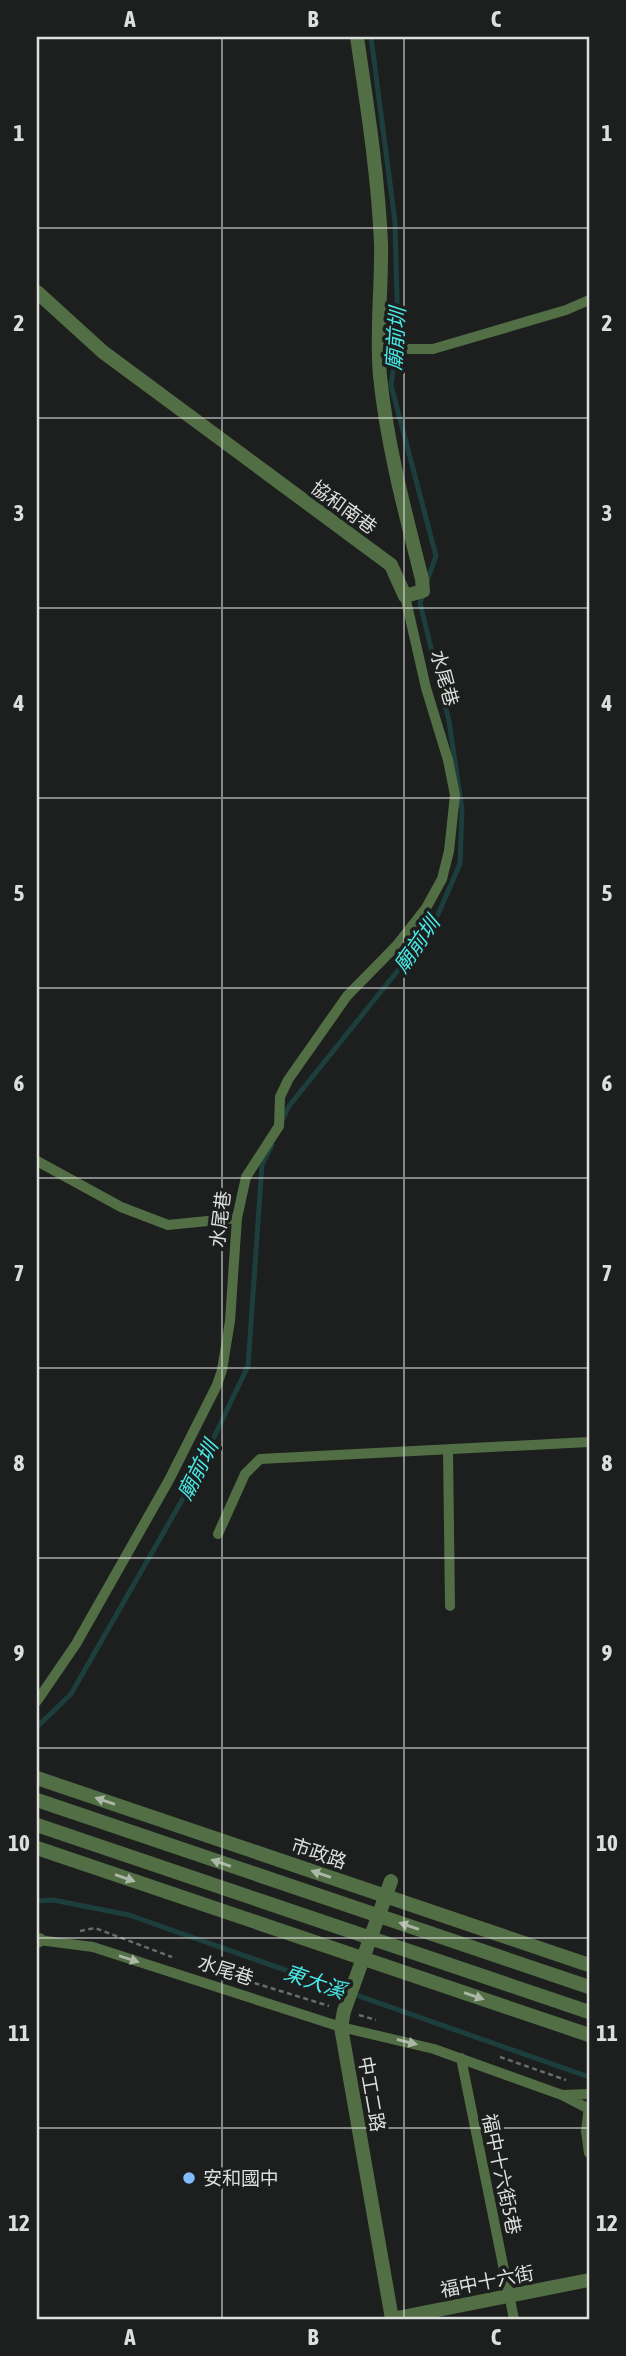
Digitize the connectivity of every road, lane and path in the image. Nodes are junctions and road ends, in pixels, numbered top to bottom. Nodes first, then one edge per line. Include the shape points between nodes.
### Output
1 (357, 37) edge
2 (37, 292) edge
3 (589, 300) edge
4 (378, 345) junction
5 (405, 596) junction
6 (37, 1161) edge
7 (237, 1218) junction
8 (589, 1442) edge
9 (448, 1449) junction
10 (218, 1534) dead end
11 (450, 1606) dead end
12 (37, 1701) edge
13 (37, 1778) edge
14 (37, 1800) edge
15 (37, 1825) edge
16 (37, 1848) edge
17 (391, 1881) dead end
18 (386, 1895) junction
19 (379, 1916) junction
20 (371, 1937) junction
21 (38, 1940) edge
22 (363, 1958) junction
23 (589, 1965) edge
24 (589, 1987) edge
25 (589, 2012) edge
26 (341, 2027) junction
27 (589, 2035) edge
28 (461, 2058) junction
29 (589, 2094) edge
30 (562, 2095) junction
31 (589, 2107) edge
32 (589, 2153) edge
33 (589, 2280) edge
34 (510, 2297) junction
35 (392, 2319) edge
36 (514, 2319) edge

1 - 4 street, 協和南巷 via 381,243
2 - 5 street, 協和南巷 via 103,352 391,565
3 - 4 lane via 433,349
4 - 5 street, 協和南巷 via 391,452 422,579 423,591
5 - 7 lane, 水尾巷 via 455,795 442,879 396,946 346,996 288,1080 280,1097 279,1126 246,1177
6 - 7 lane via 121,1207 168,1225
7 - 12 lane, 水尾巷 via 230,1321 217,1385 76,1644
8 - 9 lane
9 - 10 lane via 260,1459 245,1474
9 - 11 lane
18 -> 13 street, 市政路
19 -> 14 street
15 - 20 street
16 -> 22 street
17 - 18 street, 中工二路
18 - 19 street, 中工二路
18 - 23 street, 市政路
19 - 20 street, 中工二路
24 -> 19 street
20 - 22 street, 中工二路
20 - 25 street
21 -> 26 lane, 水尾巷 via 93,1947
22 - 26 street, 中工二路
22 -> 27 street
26 -> 28 lane, 水尾巷
26 - 35 street, 中工二路
28 - 30 lane, 水尾巷
28 - 34 lane, 福中十六街5巷
29 - 30 lane, 水尾巷
30 - 31 lane, 水尾巷
31 - 32 lane
33 - 34 street, 福中十六街
34 - 35 street, 福中十六街
34 - 36 lane, 福中十六街5巷

